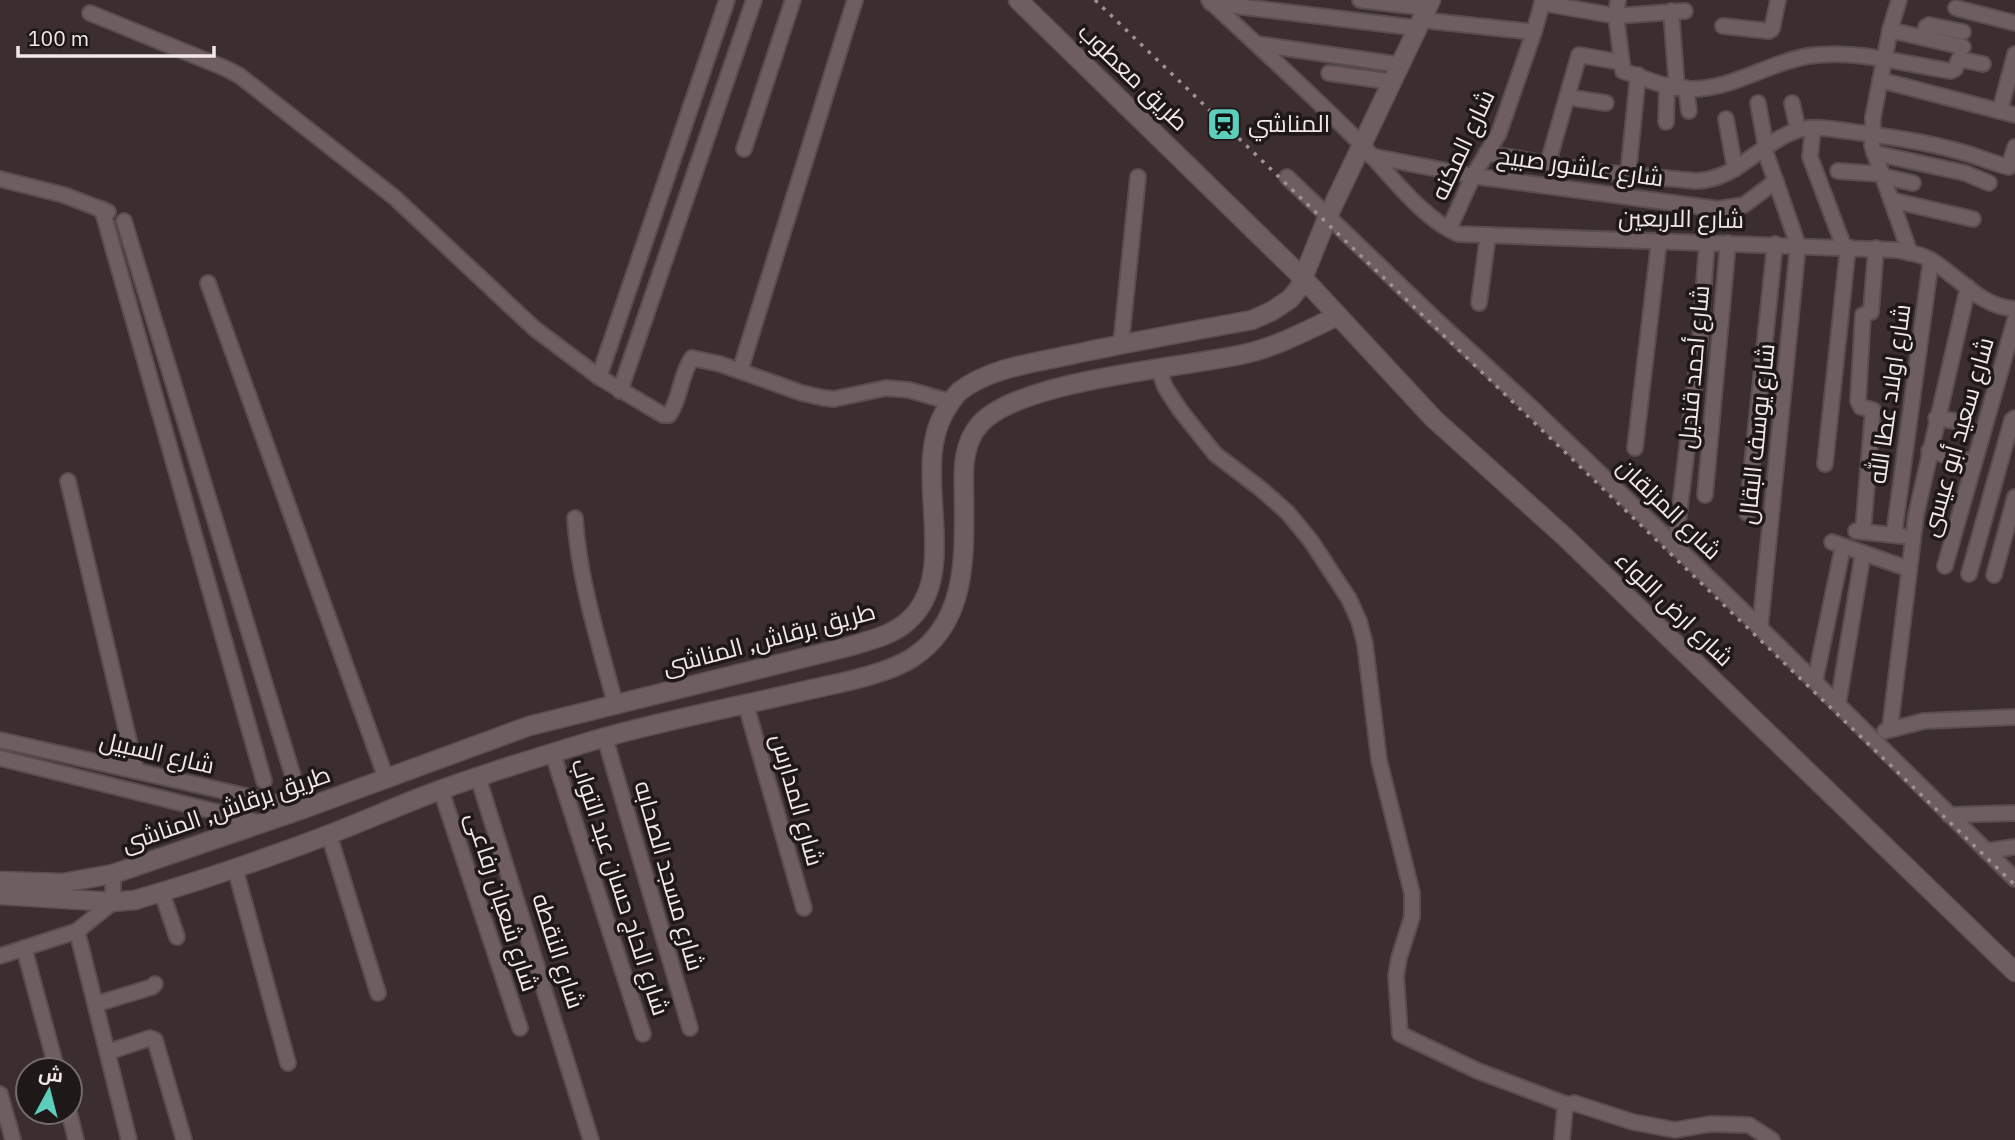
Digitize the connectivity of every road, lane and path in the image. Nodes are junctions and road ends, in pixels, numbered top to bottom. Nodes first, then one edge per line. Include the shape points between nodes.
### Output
1 (727, 0) edge
2 (754, 0) edge
3 (793, 0) edge
4 (855, 0) edge
5 (1018, 0) edge
6 (1360, 0) edge
7 (1618, 0) edge
8 (1778, 0) edge
9 (1899, 0) edge
10 (1210, 1) edge
11 (1542, 2) edge
12 (1956, 8) dead end
13 (90, 13) dead end
14 (1424, 14) edge
15 (1616, 16) junction
16 (2015, 23) edge
17 (1723, 26) dead end
18 (1890, 30) junction
19 (1534, 32) junction
20 (1963, 39) dead end
21 (1257, 44) junction
22 (2015, 54) edge
23 (1884, 58) junction
24 (1620, 61) junction
25 (1983, 64) dead end
26 (1401, 65) junction
27 (1329, 73) dead end
28 (1638, 75) junction
29 (1880, 80) junction
30 (1393, 82) junction
31 (1677, 87) junction
32 (1567, 97) junction
33 (1606, 103) dead end
34 (1758, 103) dead end
35 (1792, 103) dead end
36 (1689, 111) dead end
37 (2000, 111) junction
38 (2015, 115) edge
39 (1726, 119) dead end
40 (1666, 122) dead end
41 (1805, 129) junction
42 (1872, 134) junction
43 (2015, 147) edge
44 (1765, 148) junction
45 (744, 149) dead end
46 (1367, 151) junction
47 (1486, 153) junction
48 (1874, 153) junction
49 (1548, 163) junction
50 (1735, 169) junction
51 (1839, 171) dead end
52 (1628, 175) junction
53 (1881, 175) junction
54 (1473, 176) junction
55 (1138, 177) dead end
56 (1287, 177) dead end
57 (0, 179) edge
58 (1776, 181) junction
59 (1913, 183) dead end
60 (1989, 183) dead end
61 (1891, 200) junction
62 (102, 209) junction
63 (1328, 216) junction
64 (1973, 219) dead end
65 (1449, 229) junction
66 (1488, 235) junction
67 (1659, 242) junction
68 (1707, 242) junction
69 (1728, 243) junction
70 (1775, 244) junction
71 (1798, 245) junction
72 (1846, 247) junction
73 (1876, 248) junction
74 (1910, 253) junction
75 (1931, 260) junction
76 (1309, 277) junction
77 (208, 284) dead end
78 (1968, 288) junction
79 (1479, 303) dead end
80 (2015, 309) edge
81 (1334, 312) junction
82 (2015, 320) edge
83 (1121, 344) junction
84 (1158, 369) junction
85 (740, 371) junction
86 (599, 377) junction
87 (620, 391) junction
88 (951, 402) junction
89 (1936, 418) junction
90 (2015, 418) edge
91 (1955, 421) dead end
92 (1635, 448) dead end
93 (1929, 451) junction
94 (1974, 462) junction
95 (1825, 464) dead end
96 (68, 481) dead end
97 (1705, 495) dead end
98 (2015, 497) edge
99 (1747, 513) dead end
100 (575, 518) dead end
101 (1894, 534) junction
102 (1913, 538) junction
103 (1675, 548) junction
104 (1864, 553) junction
105 (1945, 566) dead end
106 (1909, 569) junction
107 (1969, 574) dead end
108 (1994, 575) dead end
109 (1760, 628) junction
110 (850, 646) junction
111 (859, 678) junction
112 (1815, 681) junction
113 (615, 703) junction
114 (1838, 704) junction
115 (746, 705) junction
116 (2015, 717) edge
117 (1890, 728) junction
118 (1871, 737) junction
119 (605, 738) junction
120 (0, 740) edge
121 (553, 754) junction
122 (0, 758) edge
123 (136, 771) junction
124 (478, 777) junction
125 (386, 778) junction
126 (264, 781) dead end
127 (442, 790) junction
128 (303, 809) junction
129 (2015, 813) edge
130 (1949, 815) junction
131 (261, 823) junction
132 (329, 835) junction
133 (2015, 847) edge
134 (1986, 851) junction
135 (236, 868) junction
136 (113, 874) junction
137 (2015, 879) edge
138 (0, 881) edge
139 (162, 892) junction
140 (0, 895) edge
141 (113, 902) junction
142 (804, 908) dead end
143 (77, 931) junction
144 (177, 937) dead end
145 (24, 948) junction
146 (0, 956) edge
147 (2015, 972) edge
148 (155, 984) dead end
149 (378, 993) dead end
150 (96, 1004) junction
151 (520, 1028) dead end
152 (690, 1028) dead end
153 (643, 1034) dead end
154 (108, 1052) junction
155 (53, 1056) edge
156 (288, 1063) dead end
157 (0, 1094) edge
158 (1567, 1105) junction
159 (13, 1140) edge
160 (129, 1140) edge
161 (184, 1140) edge
162 (591, 1140) edge
163 (1562, 1140) edge
164 (1772, 1140) edge

1 - 86 street
2 - 87 street
3 - 45 street
4 - 85 street
5 - 76 street, طريق معطوب
6 - 14 street
7 - 15 street
8 - 17 street via 1769,31
9 - 18 street
10 - 14 street
10 - 21 street
11 - 15 street
11 - 19 street, شارع المكنه
12 - 16 street
13 - 86 street via 240,76 394,197 535,329
14 - 19 street
14 - 26 street, طريق برقاش, المناشى
15 - 24 street
15 - 31 street via 1678,11
18 - 20 street via 1924,38 1928,25
18 - 23 street
19 - 47 street, شارع المكنه via 1499,133
21 - 26 street
21 - 46 street
22 - 37 street
23 - 25 street via 1951,71 1959,59
23 - 29 street
23 - 31 street via 1806,57 1720,85
24 - 28 street via 1623,71
24 - 32 street via 1580,54
26 - 30 street, طريق برقاش, المناشى
27 - 30 street
28 - 31 street
28 - 52 street
29 - 37 street
29 - 42 street
30 - 46 street, طريق برقاش, المناشى
31 - 36 street
31 - 40 street
32 - 33 street
32 - 49 street
34 - 44 street
35 - 41 street
37 - 38 street
39 - 50 street
41 - 42 street
41 - 44 street
41 - 72 street via 1810,157
42 - 43 street via 1940,146 2009,167
42 - 48 street
44 - 50 street
44 - 58 street
46 - 54 street, شارع عاشور صبيح
46 - 63 street, طريق برقاش, المناشى
46 - 65 street via 1405,192
47 - 49 street
47 - 54 street, شارع المكنه
48 - 53 street
48 - 60 street via 1965,173
49 - 52 street
50 - 52 street via 1706,181
51 - 53 street
53 - 59 street
53 - 61 street
54 - 58 street, شارع عاشور صبيح via 1718,209 1744,205
54 - 65 street, شارع المكنه
55 - 83 street
56 - 63 street, شارع المزلقان
57 - 62 street
58 - 71 street
61 - 64 street
61 - 74 street
62 - 126 street
62 - 128 street via 128,222
63 - 76 street, طريق برقاش, المناشى
63 - 103 street, شارع المزلقان
65 - 66 street, شارع الاربعين
66 - 67 street, شارع الاربعين
66 - 79 street
67 - 68 street, شارع الاربعين
67 - 92 street
68 - 69 street, شارع الاربعين
68 - 103 street
69 - 70 street, شارع الاربعين
69 - 97 street, شارع أحمد قنديل
70 - 71 street, شارع الاربعين
70 - 99 street
71 - 72 street, شارع الاربعين
71 - 109 street, شارع يوسف البقال
72 - 73 street, شارع الاربعين
72 - 95 street
73 - 74 street, شارع الاربعين
73 - 101 street via 1871,312 1863,315 1858,403 1873,410 1859,531
74 - 75 street, شارع الاربعين
75 - 78 street, شارع الاربعين
75 - 101 street, شارع اولاد عطا الله
76 - 81 street, شارع ارض اللواء
76 - 83 street, طريق برقاش, المناشى via 1290,299 1252,320
77 - 125 street
78 - 80 street, شارع الاربعين via 1991,304
78 - 89 street
81 - 84 street via 1275,345
81 - 147 street, شارع ارض اللواء via 1434,419 1565,537
82 - 94 street, شارع سعيد أبو عيسى
83 - 88 street, طريق برقاش, المناشى via 1003,371 975,381
84 - 111 street via 1084,382 1016,401 978,426 963,469 964,556 961,586 950,614 933,639 911,659
84 - 158 street via 1180,410 1215,454 1288,513 1311,541 1359,621 1379,760 1412,893 1412,917 1396,976 1401,1034 1431,1051
85 - 87 street via 692,358 669,415
85 - 88 street via 824,398 886,388
86 - 87 street
88 - 110 street, طريق برقاش, المناشى via 934,438 930,586 908,621
89 - 91 street
89 - 93 street
90 - 107 street
93 - 94 street
93 - 102 street
94 - 105 street, شارع سعيد أبو عيسى
96 - 123 street
98 - 108 street
100 - 113 street via 581,572
101 - 102 street
102 - 106 street
103 - 109 street, شارع المزلقان
104 - 106 street
104 - 112 street via 1837,544
104 - 114 street
106 - 117 street
109 - 112 street, شارع المزلقان
110 - 111 street
110 - 113 street, طريق برقاش, المناشى
111 - 115 street
112 - 114 street, شارع المزلقان
113 - 125 street, طريق برقاش, المناشى via 529,726
114 - 118 street, شارع المزلقان
115 - 119 street
115 - 142 street, شارع المدارس
116 - 117 street via 1924,721
117 - 118 street
118 - 130 street, شارع المزلقان
119 - 121 street
119 - 152 street, شارع مسجد الصحابه
120 - 123 street, شارع السبيل
121 - 124 street
121 - 153 street, شارع الحاج حسان عبد التواب
122 - 131 street, شارع السبيل
123 - 128 street, شارع السبيل
124 - 127 street
124 - 162 street, شارع النقطه
125 - 128 street, طريق برقاش, المناشى
127 - 132 street
127 - 151 street, شارع شعبان رفاعى
128 - 131 street, طريق برقاش, المناشى
129 - 130 street
130 - 134 street, شارع المزلقان
131 - 136 street, طريق برقاش, المناشى
132 - 135 street
132 - 149 street
133 - 134 street
134 - 137 street, شارع المزلقان
135 - 139 street
135 - 156 street
136 - 138 street, طريق برقاش, المناشى via 62,883
136 - 141 street
139 - 141 street
139 - 144 street
140 - 141 street
141 - 143 street
143 - 145 street
143 - 150 street
145 - 146 street
145 - 155 street
148 - 150 street
150 - 154 street
154 - 160 street
154 - 161 street via 154,1039
157 - 159 street
158 - 163 street
158 - 164 street via 1574,1103 1675,1130 1710,1124 1749,1125

